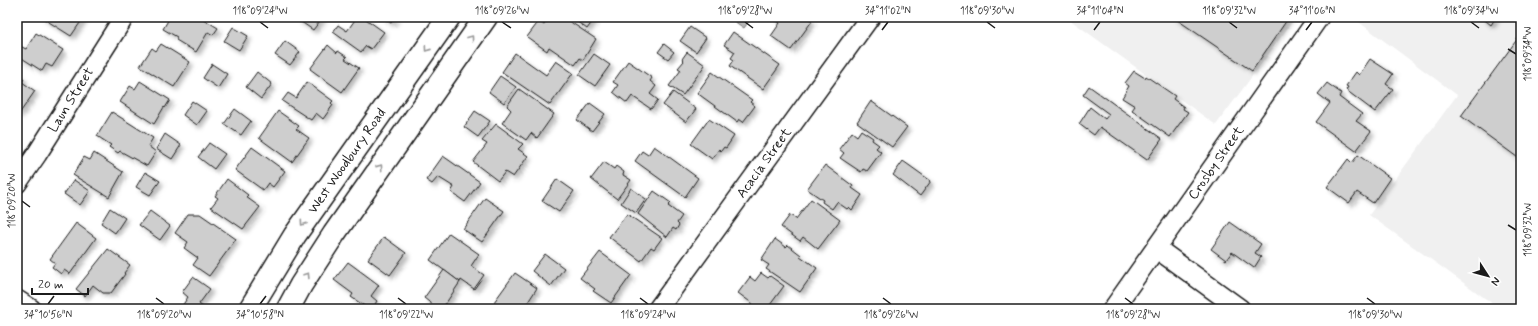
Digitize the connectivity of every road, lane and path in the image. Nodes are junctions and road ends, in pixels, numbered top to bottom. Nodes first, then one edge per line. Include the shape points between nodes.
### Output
1 (124, 17) edge
2 (449, 17) edge
3 (486, 17) edge
4 (870, 17) edge
5 (1320, 17) edge
6 (17, 183) edge
7 (1156, 248) junction
8 (17, 300) edge
9 (30, 309) edge
10 (250, 309) edge
11 (288, 309) edge
12 (658, 309) edge
13 (1113, 309) edge
14 (1240, 309) edge

1 - 6 street, Laun Street
2 -> 10 main road, West Woodbury Road via 295,235
11 -> 3 main road via 334,234
4 - 12 street, Acacia Street
5 - 7 street, Crosby Street
7 - 13 street, Crosby Street
7 - 14 street
8 - 9 street

